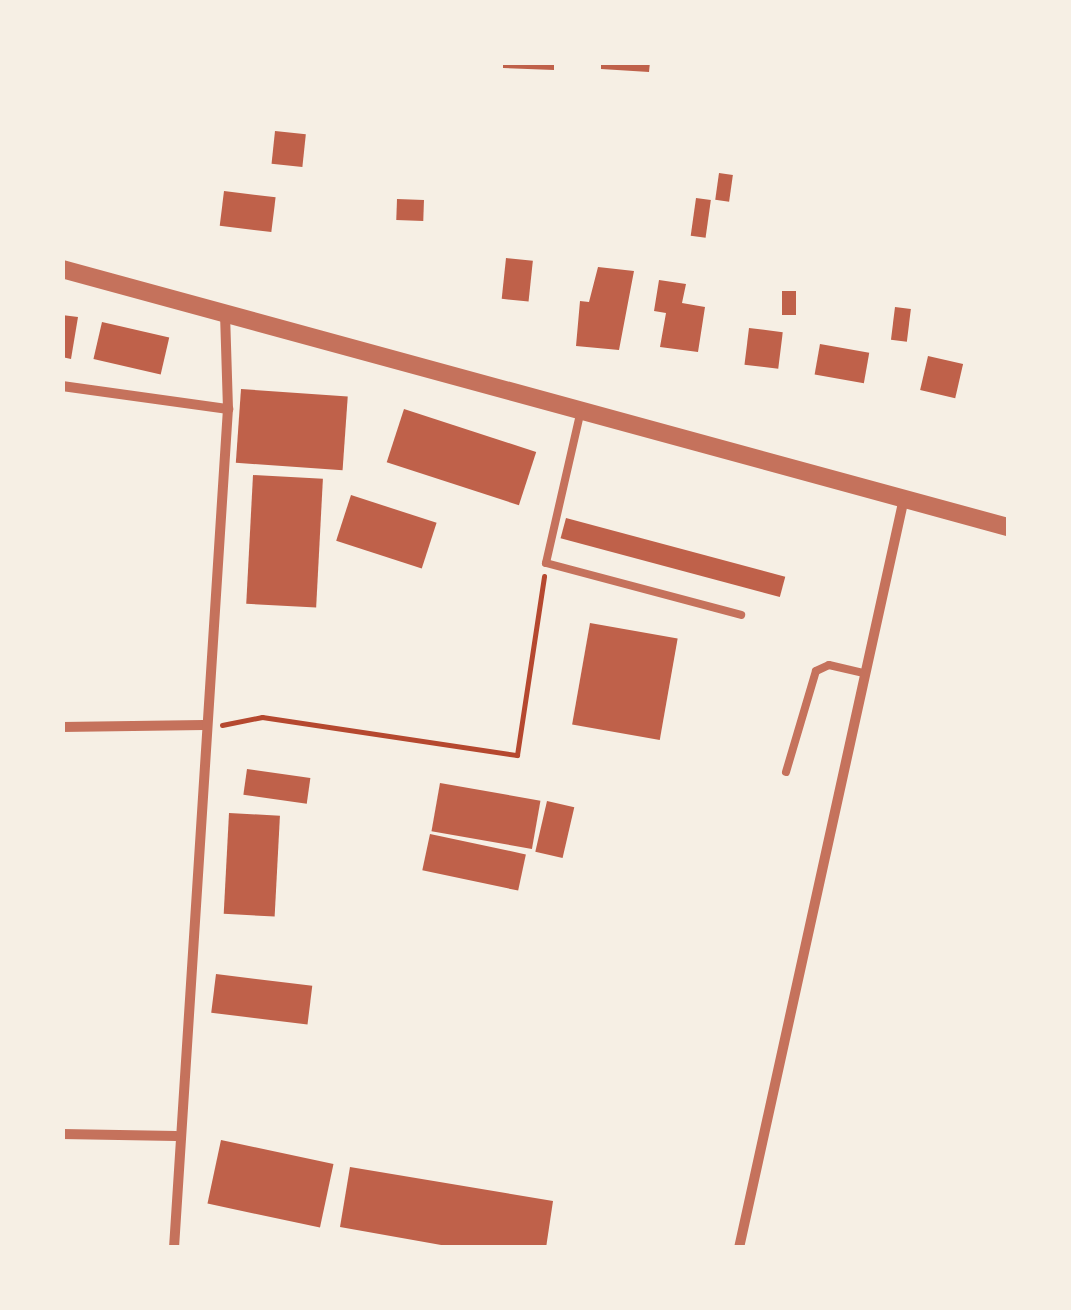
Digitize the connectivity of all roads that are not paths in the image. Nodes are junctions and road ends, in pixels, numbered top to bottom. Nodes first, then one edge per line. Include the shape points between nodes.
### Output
1 (62, 269) edge
2 (224, 313) junction
3 (62, 386) edge
4 (228, 409) junction
5 (581, 410) junction
6 (904, 498) junction
7 (1008, 527) edge
8 (741, 615) dead end
9 (865, 673) junction
10 (204, 725) junction
11 (62, 728) edge
12 (786, 772) dead end
13 (62, 1134) edge
14 (176, 1136) junction
15 (174, 1248) edge
16 (740, 1248) edge

1 - 2 street
2 - 4 street
2 - 5 street
3 - 4 street
4 - 10 street
5 - 6 street
5 - 8 lane via 546,563
6 - 7 street
6 - 9 street
9 - 12 lane via 829,665 816,671
9 - 16 street
10 - 11 street
10 - 14 street
13 - 14 street
14 - 15 street

